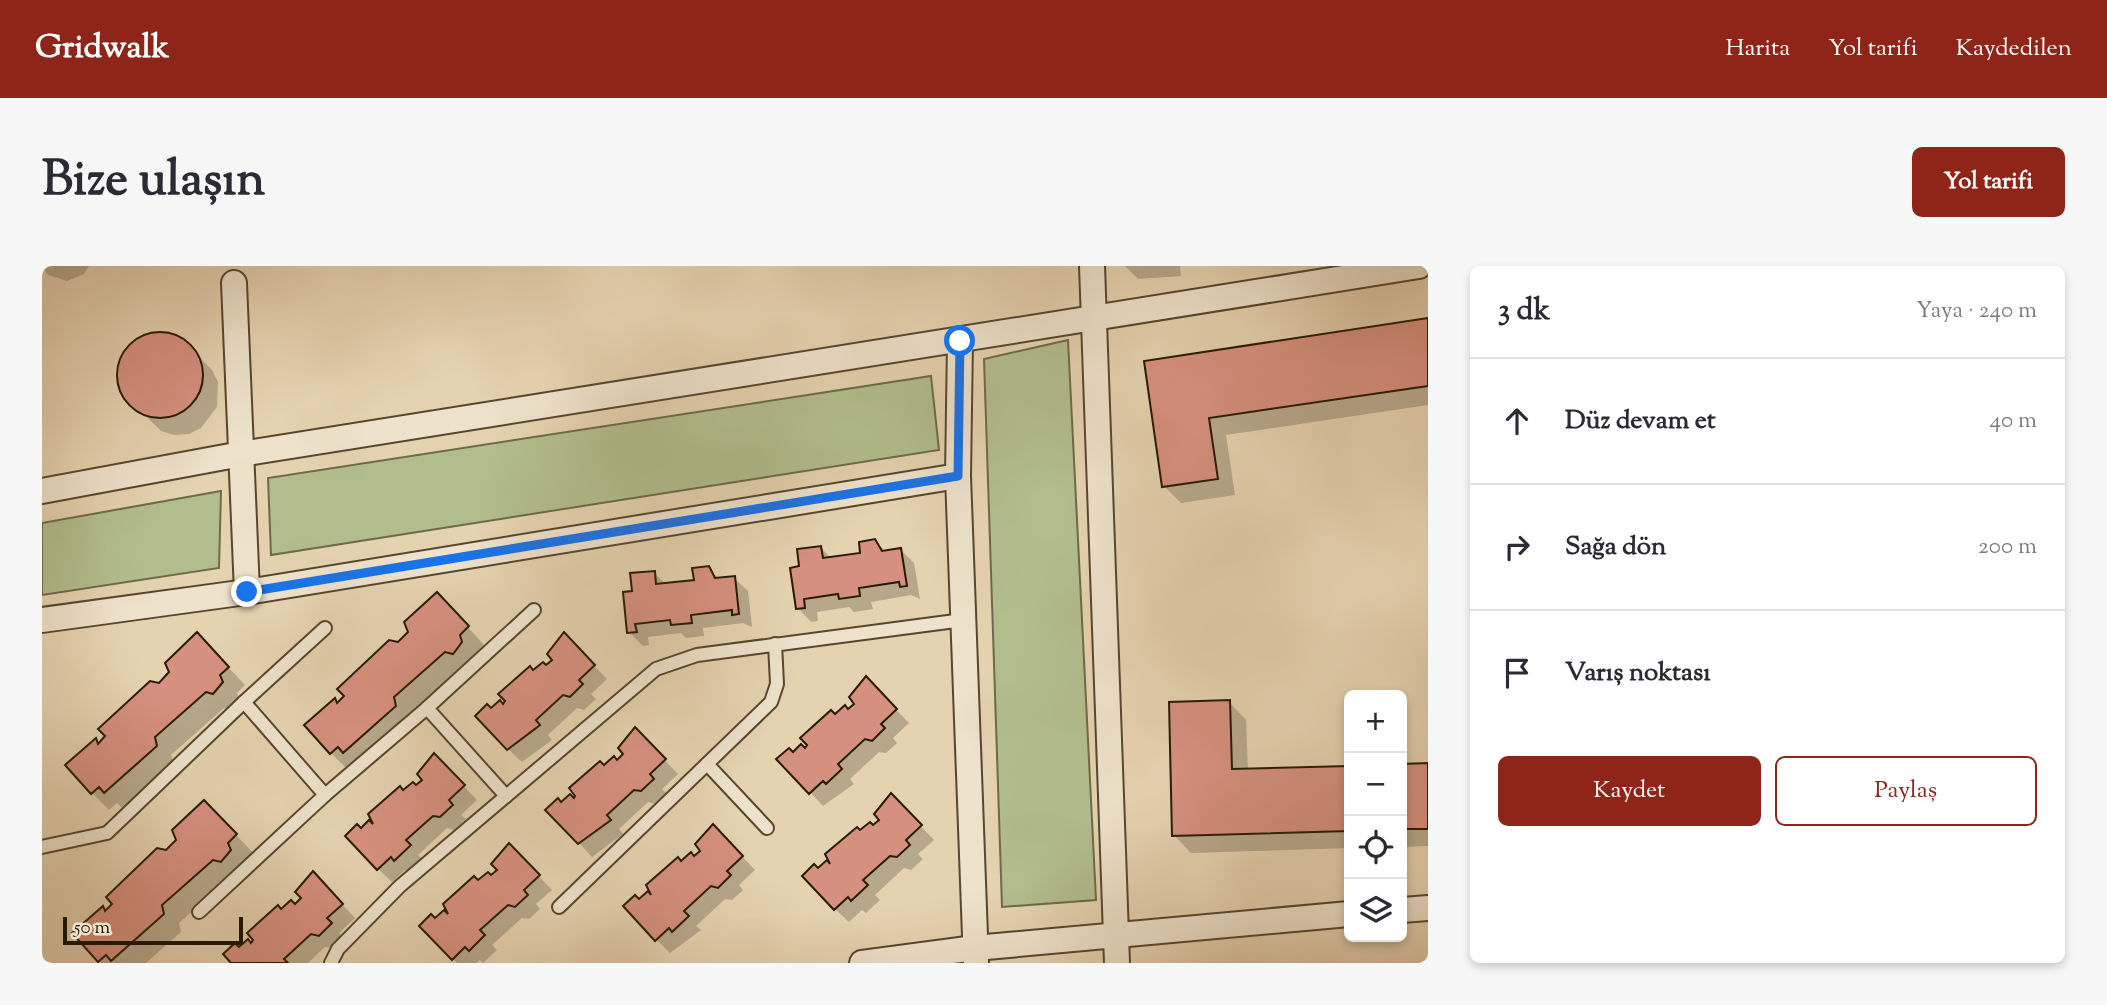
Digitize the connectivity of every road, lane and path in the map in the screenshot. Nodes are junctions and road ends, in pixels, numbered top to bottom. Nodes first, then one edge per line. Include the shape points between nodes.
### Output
1 (1092, 266) edge
2 (1419, 266) edge
3 (234, 283) dead end
4 (1094, 319) junction
5 (960, 341) junction
6 (242, 454) junction
7 (958, 476) junction
8 (42, 491) edge
9 (247, 592) junction
10 (534, 610) dead end
11 (42, 620) edge
12 (963, 620) junction
13 (325, 628) dead end
14 (775, 644) junction
15 (244, 702) junction
16 (427, 708) junction
17 (707, 764) junction
18 (325, 795) junction
19 (506, 796) junction
20 (766, 828) dead end
21 (42, 847) edge
22 (559, 907) dead end
23 (1428, 908) edge
24 (1407, 910) edge
25 (199, 912) dead end
26 (1344, 914) edge
27 (1116, 934) junction
28 (975, 955) edge
29 (331, 963) edge
30 (862, 963) edge
31 (1117, 963) edge

1 - 4 street
2 - 4 street
3 - 6 street
4 - 5 street
4 - 27 street
5 - 6 street
5 - 7 street
6 - 8 street
6 - 9 street
7 - 9 street
7 - 12 street
9 - 11 street
10 - 16 lane
12 - 14 lane
12 - 28 street
13 - 15 lane
14 - 17 lane via 777,684 771,702
14 - 19 lane via 696,655 656,669
15 - 18 lane
15 - 21 lane via 107,833
16 - 18 lane
16 - 19 lane
17 - 20 lane
17 - 22 lane
18 - 25 lane
19 - 29 lane via 400,886 338,949
23 - 24 street
26 - 27 street
27 - 28 street
27 - 31 street
28 - 30 street

